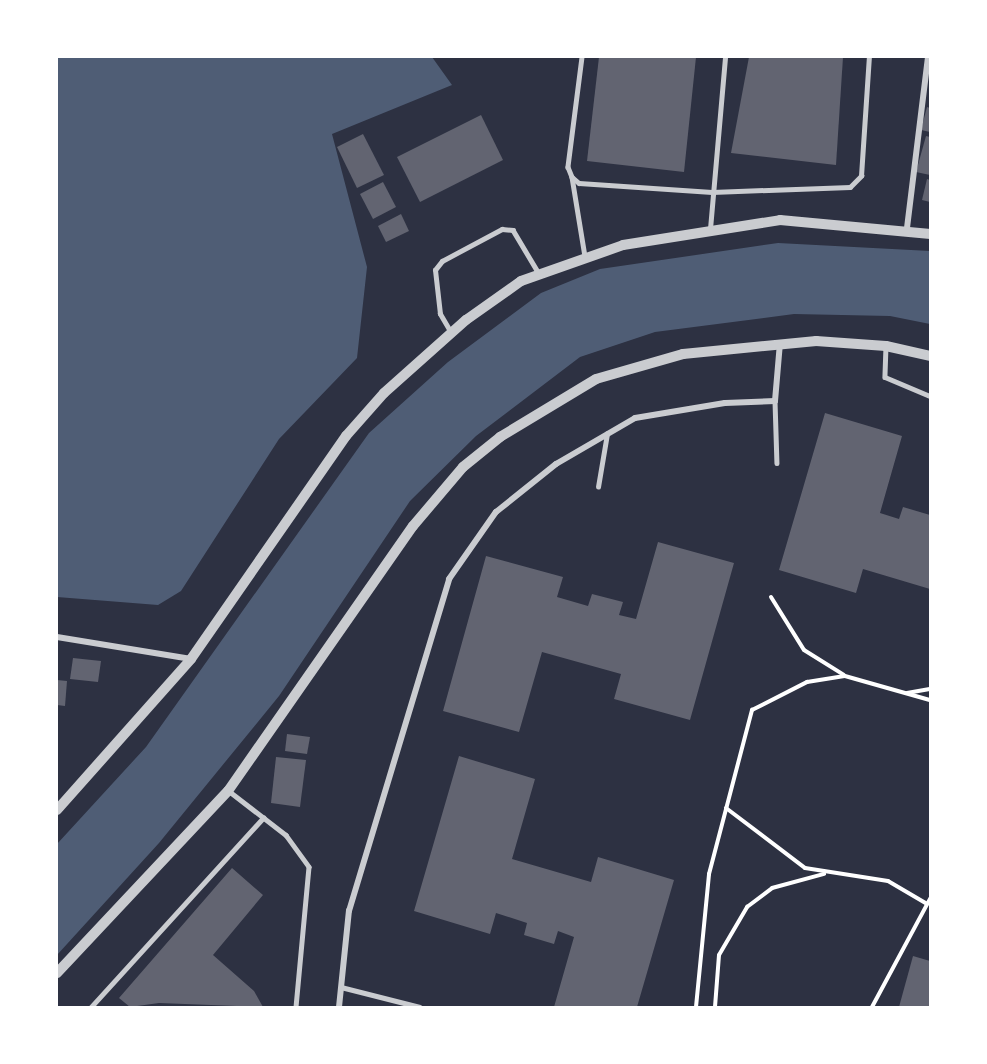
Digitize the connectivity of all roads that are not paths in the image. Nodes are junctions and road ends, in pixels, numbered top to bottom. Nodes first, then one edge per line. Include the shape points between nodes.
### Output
1 (582, 57) edge
2 (725, 57) edge
3 (869, 57) edge
4 (928, 57) edge
5 (572, 177) junction
6 (712, 192) junction
7 (907, 228) junction
8 (710, 230) junction
9 (930, 234) edge
10 (585, 256) junction
11 (538, 272) junction
12 (451, 333) junction
13 (780, 342) junction
14 (886, 346) junction
15 (930, 356) edge
16 (930, 396) edge
17 (775, 401) junction
18 (607, 434) junction
19 (777, 463) dead end
20 (598, 487) dead end
21 (57, 637) edge
22 (192, 659) junction
23 (228, 791) junction
24 (57, 810) edge
25 (263, 818) junction
26 (57, 973) edge
27 (340, 987) junction
28 (90, 1007) edge
29 (296, 1007) edge
30 (339, 1007) edge
31 (420, 1007) edge

1 - 5 lane via 568,167
2 - 6 lane
3 - 6 lane via 861,176 850,187
4 - 7 street
5 - 6 lane via 579,183
5 - 10 lane
6 - 8 lane
7 - 8 street via 780,220
7 - 9 street
8 - 10 street
10 - 11 street
11 - 12 street
11 - 12 lane via 513,230 502,229 442,261 435,270 440,314
12 - 22 street via 384,393 346,436
13 - 14 street
13 - 17 street
13 - 23 street via 683,354 596,379 500,437 463,467 413,526
14 - 15 street
14 - 16 lane via 885,377
17 - 18 street via 725,403 635,418
17 - 19 lane
18 - 20 lane
18 - 27 street via 556,464 496,512 449,579 349,911
21 - 22 street
22 - 24 street
23 - 25 lane
23 - 26 street
25 - 28 lane
25 - 29 lane via 300,849 309,867
27 - 30 street
27 - 31 lane

